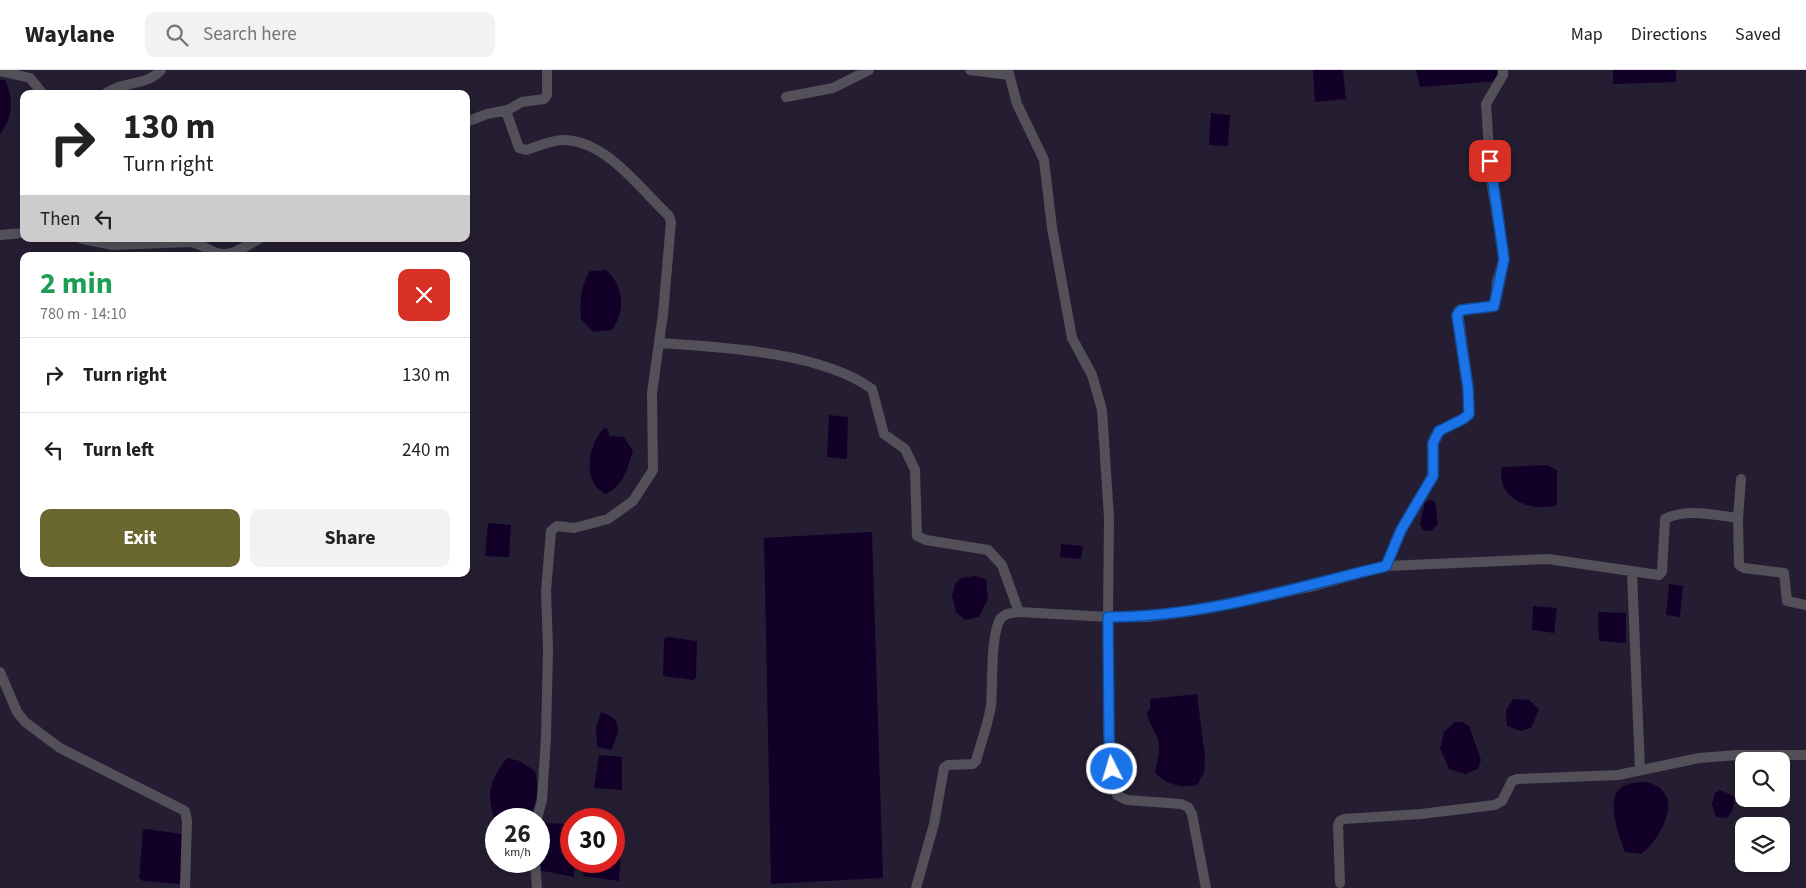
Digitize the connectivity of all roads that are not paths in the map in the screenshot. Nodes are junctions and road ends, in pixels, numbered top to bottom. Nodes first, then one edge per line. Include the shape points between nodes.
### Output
1 (161, 70) edge
2 (548, 70) edge
3 (870, 70) edge
4 (970, 70) edge
5 (1503, 70) edge
6 (0, 71) edge
7 (1009, 73) edge
8 (40, 90) edge
9 (110, 90) edge
10 (786, 97) dead end
11 (506, 111) junction
12 (470, 120) edge
13 (20, 234) edge
14 (0, 235) edge
15 (98, 242) edge
16 (191, 242) edge
17 (191, 242) edge
18 (253, 242) edge
19 (215, 252) edge
20 (232, 252) edge
21 (660, 343) junction
22 (1741, 479) dead end
23 (1738, 518) junction
24 (1386, 566) junction
25 (1632, 572) junction
26 (1806, 605) edge
27 (1019, 612) junction
28 (1108, 617) junction
29 (0, 672) edge
30 (1806, 755) edge
31 (1640, 770) junction
32 (540, 808) edge
33 (536, 873) edge
34 (1340, 883) dead end
35 (185, 887) dead end
36 (537, 888) edge
37 (916, 888) edge
38 (1206, 888) edge

1 - 9 street via 148,81 116,86
2 - 11 street via 544,99 522,102
3 - 10 street via 833,88
4 - 7 street
5 - 24 street via 1486,104 1491,180 1504,259 1495,304 1458,311 1469,414 1439,431 1433,443 1433,476 1401,530
6 - 8 street via 30,78
7 - 28 street via 1017,104 1044,160 1052,228 1072,338 1092,375 1102,410 1109,492
11 - 12 street
11 - 21 street via 521,150 560,139 592,146 636,181 669,216 671,226
13 - 14 street
15 - 17 street via 113,245
16 - 19 street via 203,244
18 - 20 street
21 - 27 street via 793,358 842,374 872,389 884,434 905,449 915,470 917,536 988,550 1002,565
21 - 32 street via 652,393 653,470 649,479 633,501 608,519 574,528 557,526 551,531 546,591 546,737
22 - 23 street
23 - 25 street via 1696,513 1667,517 1664,522 1662,572 1654,576
23 - 26 street via 1739,566 1784,573 1787,601
24 - 25 street via 1548,558
24 - 28 street via 1314,586 1193,611 1148,617
25 - 31 street
27 - 28 street
27 - 37 street via 1008,613 997,628 991,705 976,762 948,764 944,768 934,824
28 - 38 street via 1109,736 1113,785 1117,795 1127,800 1188,807
29 - 35 street via 14,707 25,722 60,748 184,811 187,821
30 - 31 street via 1699,758
31 - 34 street via 1618,775 1517,779 1512,781 1502,801 1495,805 1340,820
33 - 36 street

